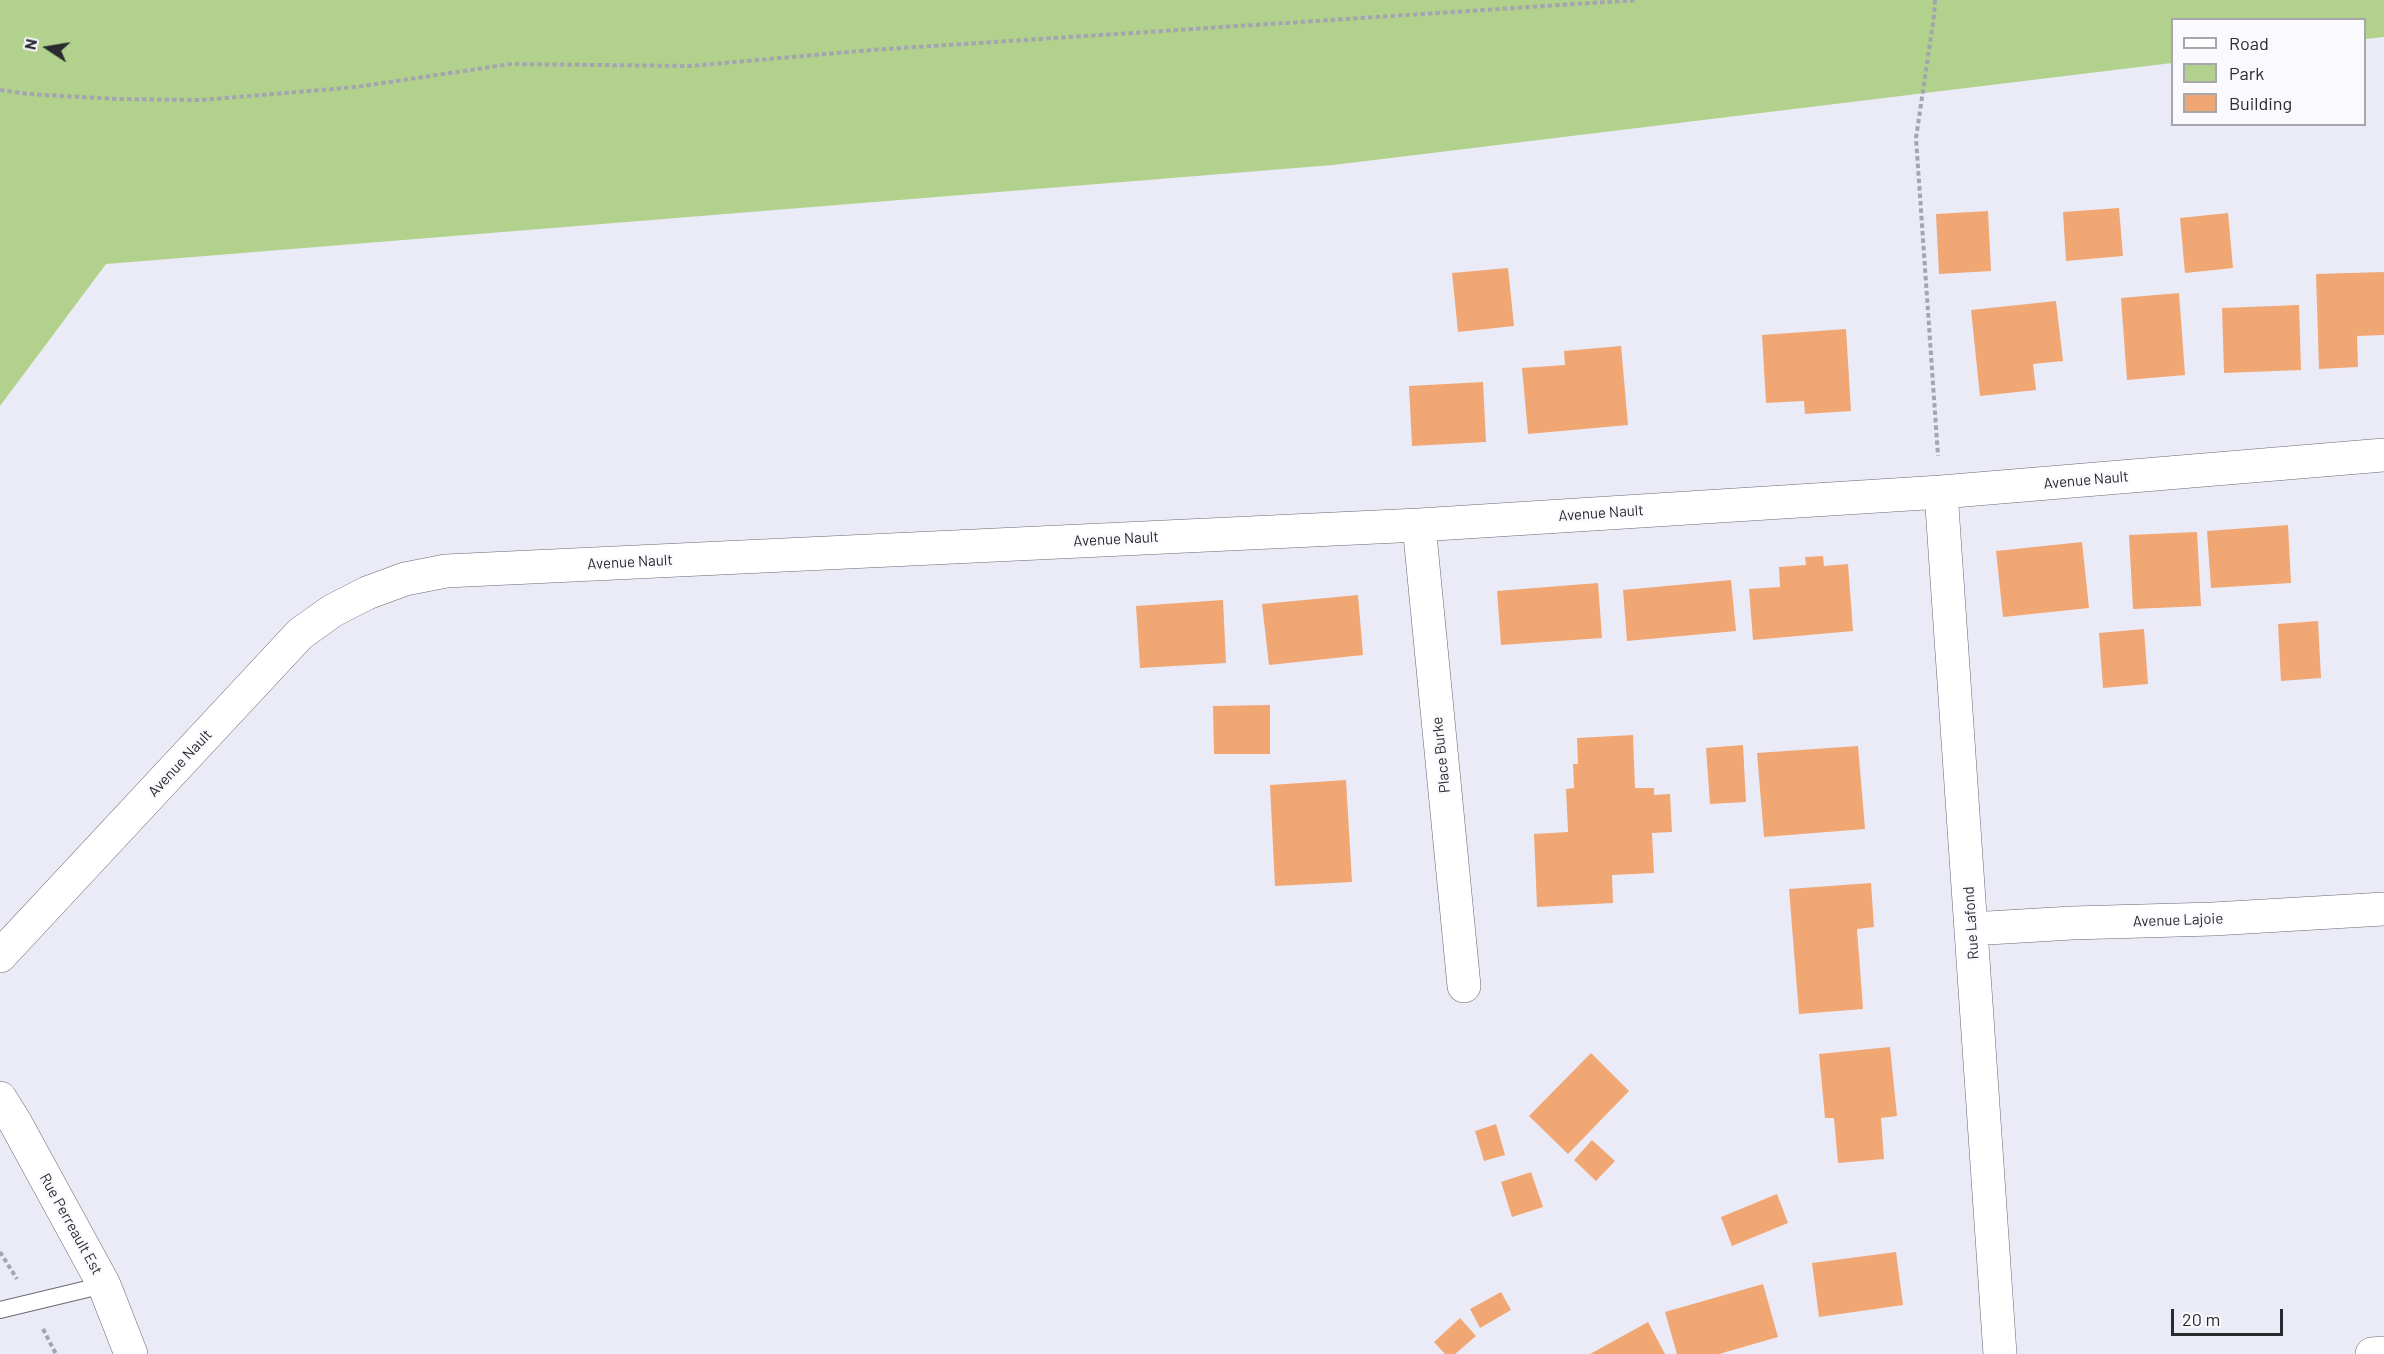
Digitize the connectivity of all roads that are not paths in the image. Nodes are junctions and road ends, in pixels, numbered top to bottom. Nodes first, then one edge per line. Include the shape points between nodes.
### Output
1 (2384, 456) edge
2 (1941, 492) junction
3 (1419, 525) junction
4 (2384, 909) edge
5 (1971, 929) junction
6 (0, 956) edge
7 (1464, 986) dead end
8 (0, 1098) edge
9 (104, 1286) junction
10 (0, 1310) edge
11 (2384, 1353) edge
12 (131, 1354) edge
13 (2000, 1354) edge
14 (2372, 1354) edge

1 - 2 street, Avenue Nault
2 - 3 street, Avenue Nault
2 - 5 street, Rue Lafond
3 - 6 street, Avenue Nault via 446,571 405,579 332,611 300,634
3 - 7 street, Place Burke
4 - 5 street, Avenue Lajoie
5 - 13 street, Rue Lafond
8 - 9 street, Rue Perreault Est
9 - 10 lane
9 - 12 street, Rue Perreault Est
11 - 14 street

